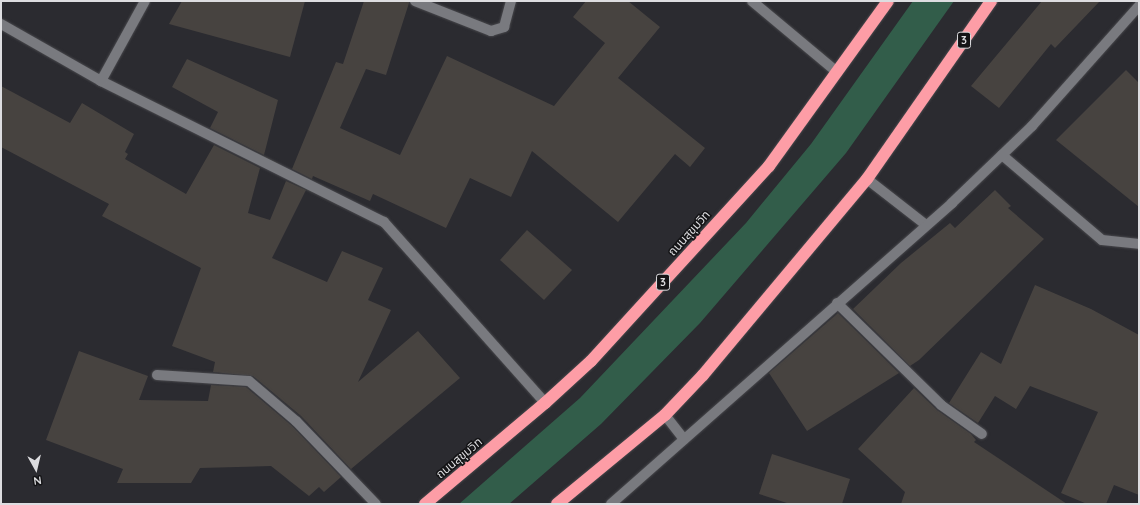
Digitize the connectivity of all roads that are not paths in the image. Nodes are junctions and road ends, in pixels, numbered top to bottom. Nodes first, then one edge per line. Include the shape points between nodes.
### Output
1 (145, 1) edge
2 (415, 1) edge
3 (511, 1) edge
4 (752, 1) edge
5 (888, 1) edge
6 (991, 1) edge
7 (1139, 6) edge
8 (1, 24) edge
9 (837, 72) junction
10 (101, 81) junction
11 (1002, 155) junction
12 (867, 179) junction
13 (926, 225) junction
14 (1139, 244) edge
15 (837, 303) junction
16 (157, 374) dead end
17 (545, 404) junction
18 (665, 416) junction
19 (982, 434) dead end
20 (684, 439) junction
21 (376, 504) edge
22 (425, 504) edge
23 (557, 504) edge
24 (611, 504) edge

1 - 10 street
2 - 3 street via 491,31 504,26
4 - 9 street
5 - 9 highway, ถนนสุขุมวิท / 3
6 - 12 highway, 3
7 - 11 street via 1032,126
8 - 10 street
9 - 17 highway, ถนนสุขุมวิท / 3 via 769,166 591,361
10 - 17 street via 384,222
11 - 13 street
11 - 14 street via 1102,240
12 - 13 street
12 - 18 highway, 3 via 704,375
13 - 15 street
15 - 19 street via 941,405
15 - 20 street
16 - 21 street via 249,381 296,422
17 - 22 highway, ถนนสุขุมวิท / 3
18 - 20 street
18 - 23 highway, 3
20 - 24 street

